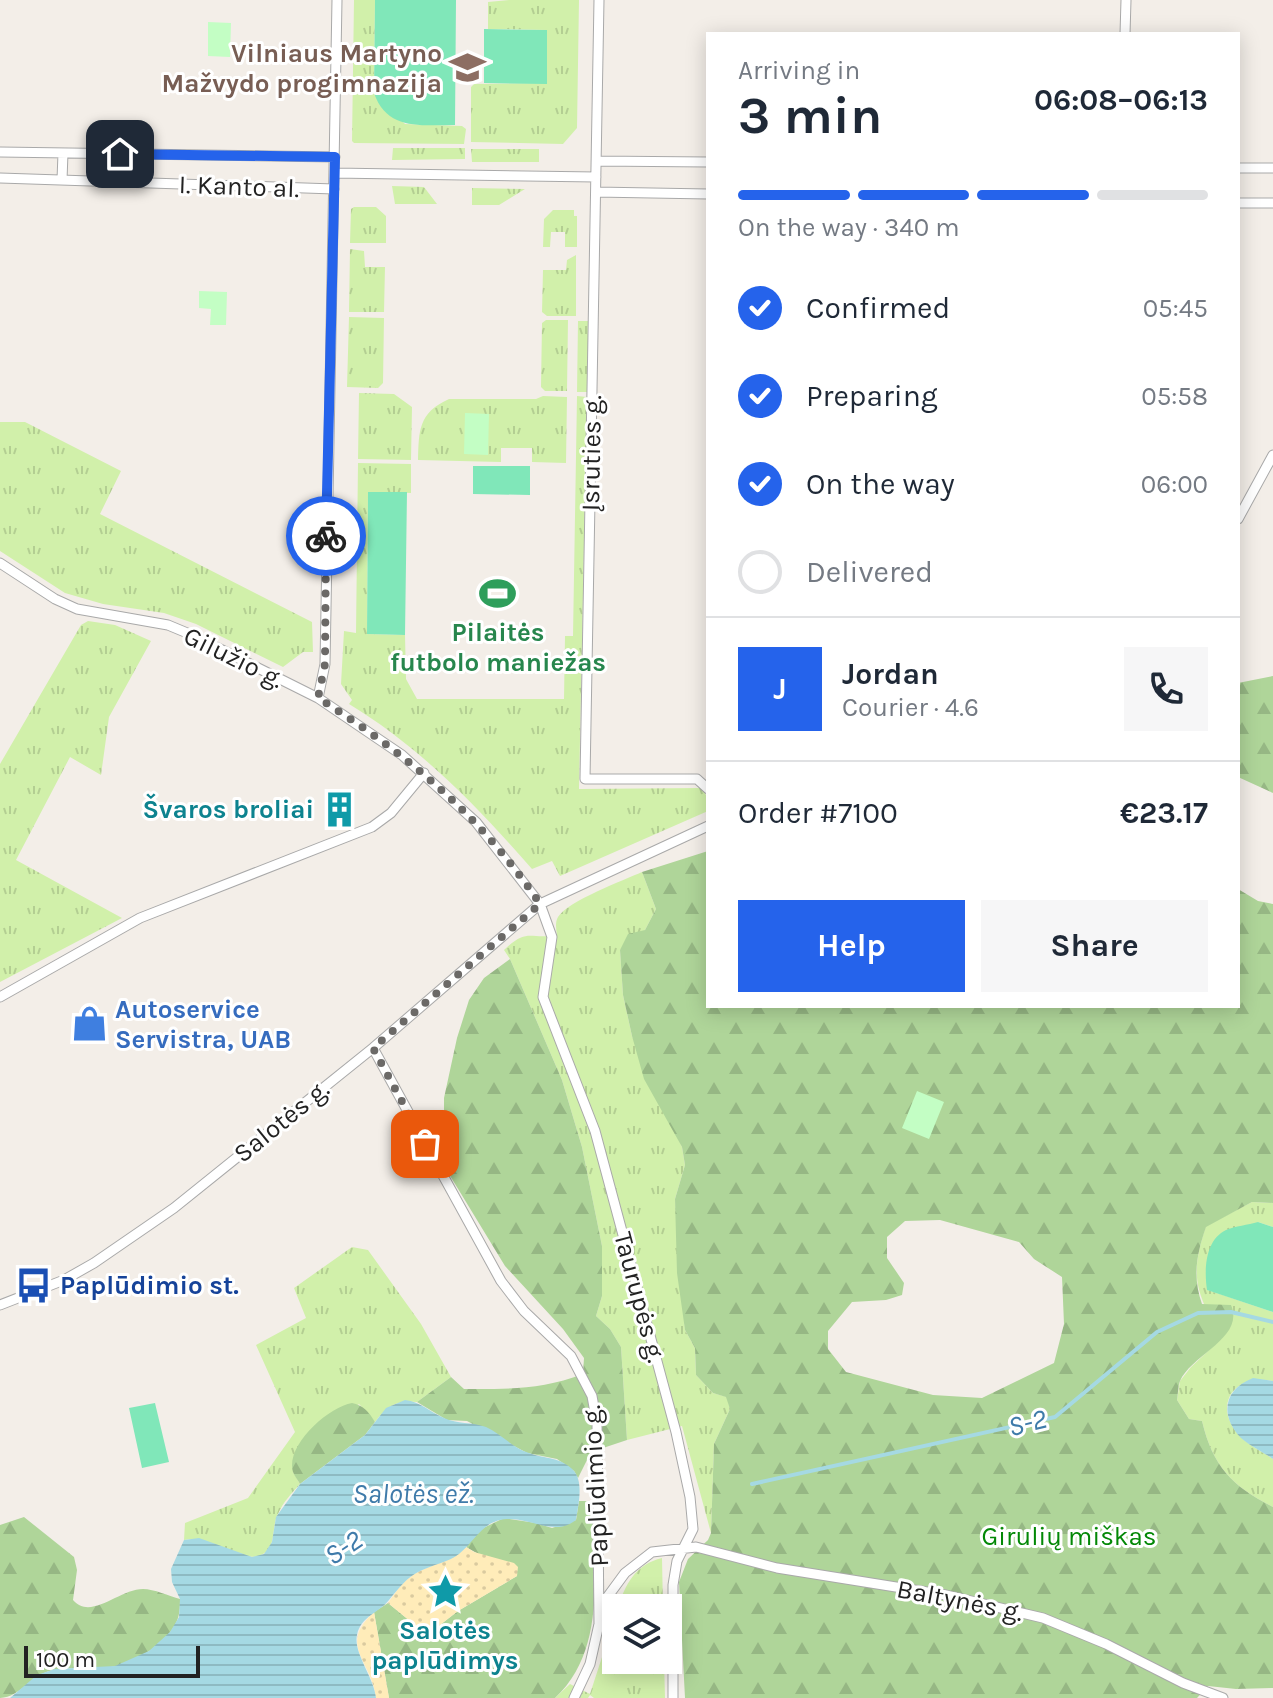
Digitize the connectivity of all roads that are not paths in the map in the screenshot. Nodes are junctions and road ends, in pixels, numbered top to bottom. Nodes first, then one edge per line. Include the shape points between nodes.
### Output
1 (337, 0) edge
2 (599, 0) edge
3 (1126, 0) edge
4 (1125, 32) edge
5 (0, 152) edge
6 (63, 153) junction
7 (120, 154) junction
8 (335, 157) junction
9 (597, 161) junction
10 (706, 162) edge
11 (1240, 168) edge
12 (1273, 168) edge
13 (334, 173) junction
14 (596, 177) junction
15 (0, 178) edge
16 (62, 180) junction
17 (119, 182) junction
18 (334, 189) junction
19 (596, 192) junction
20 (706, 194) edge
21 (1240, 203) edge
22 (1273, 203) edge
23 (1273, 455) edge
24 (1240, 515) edge
25 (0, 563) edge
26 (318, 698) junction
27 (424, 773) junction
28 (706, 787) edge
29 (706, 827) edge
30 (540, 904) junction
31 (0, 997) edge
32 (373, 1048) junction
33 (0, 1305) edge
34 (684, 1548) junction
35 (600, 1607) junction
36 (574, 1698) edge
37 (673, 1698) edge
38 (1223, 1698) edge

1 - 8 street
2 - 9 street, Įsruties g.
3 - 4 street
5 - 6 street, I. Kanto al.
6 - 7 street, I. Kanto al.
6 - 16 street
7 - 8 street, I. Kanto al.
7 - 17 street
8 - 13 street
9 - 10 street
9 - 14 street, Įsruties g.
11 - 12 street
13 - 14 street, I. Kanto al.
13 - 18 street
14 - 19 street, Įsruties g.
15 - 16 street, I. Kanto al.
16 - 17 street, I. Kanto al.
17 - 18 street, I. Kanto al.
18 - 26 street via 325,664
19 - 20 street
19 - 28 street, Įsruties g. via 585,779 697,779
21 - 22 street
23 - 24 street
25 - 26 street, Gilužio g. via 77,609 168,625
26 - 27 street, Gilužio g.
27 - 30 street, Gilužio g. via 476,822
27 - 31 street via 372,827 140,918
29 - 30 street, Salotės g.
30 - 32 street, Salotės g.
30 - 34 street, Taurupės g. via 552,937 543,997 595,1131 687,1477 693,1529
32 - 33 street, Salotės g. via 117,1248 64,1280
32 - 35 street, Paplūdimio g. via 501,1281 571,1356 592,1396
34 - 35 street via 652,1552 625,1573
34 - 37 street, Taurupės g. via 673,1585
34 - 38 street, Baltynės g. via 946,1595 1043,1618
35 - 36 street, Paplūdimio g. via 597,1641

